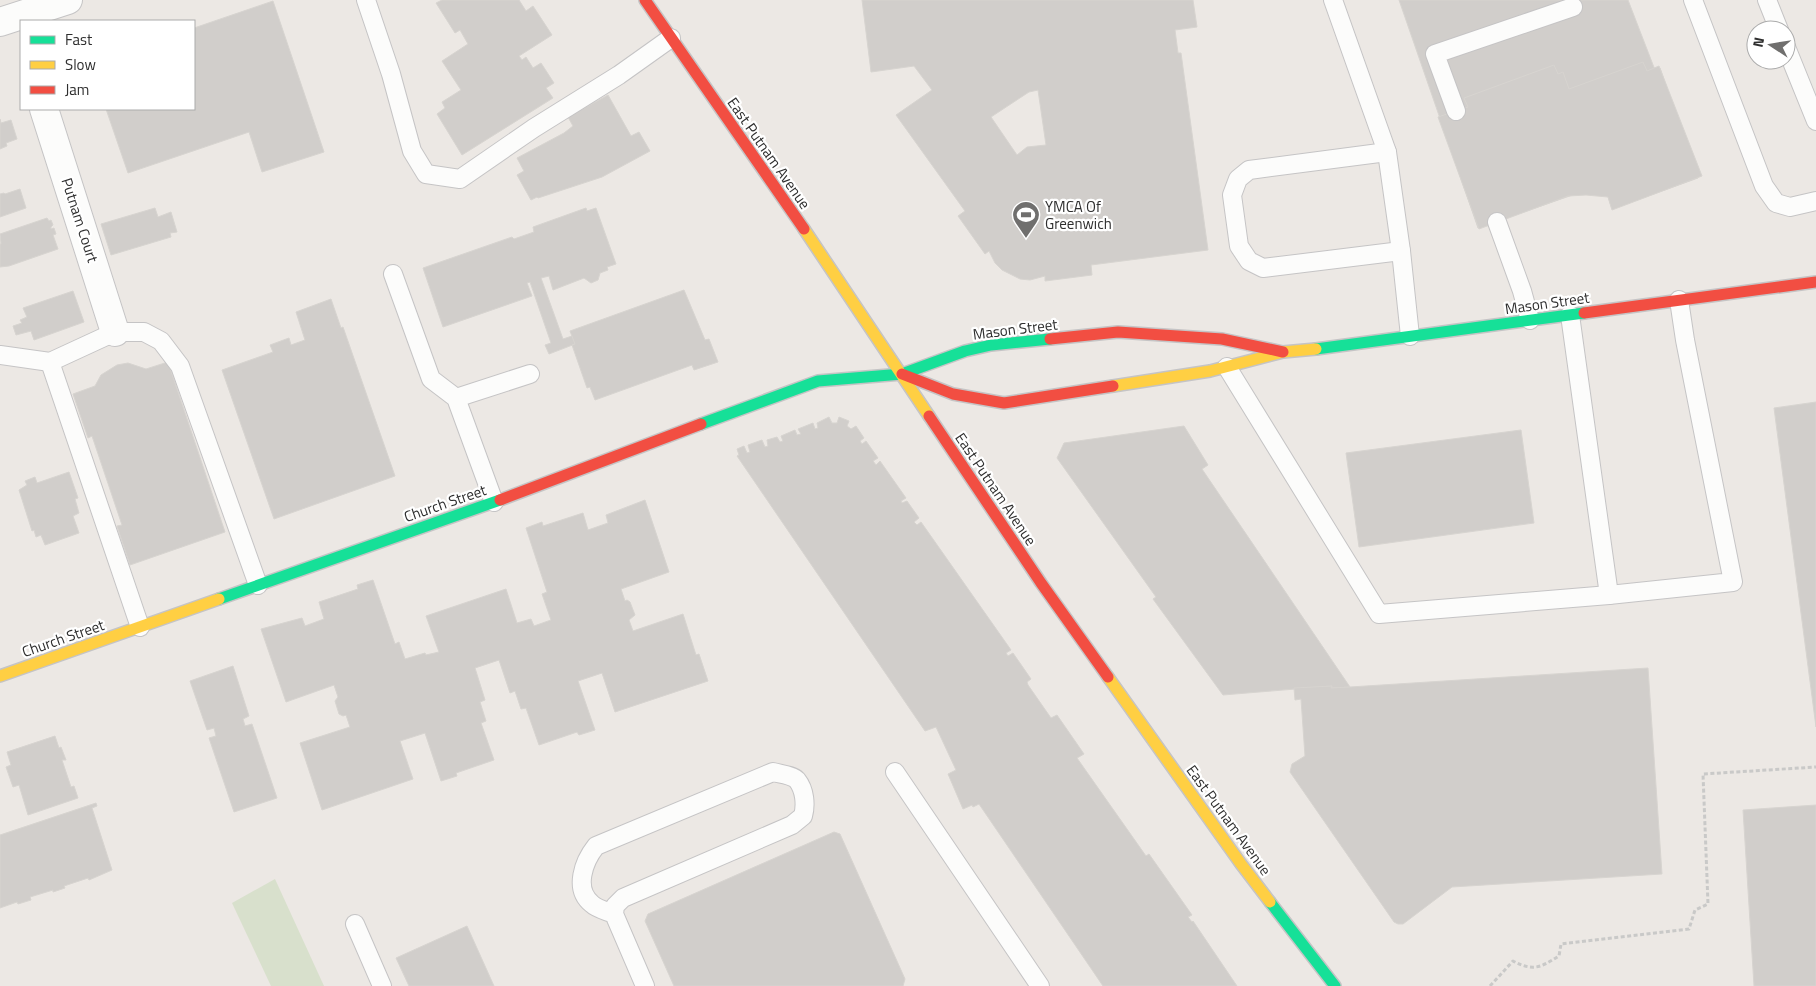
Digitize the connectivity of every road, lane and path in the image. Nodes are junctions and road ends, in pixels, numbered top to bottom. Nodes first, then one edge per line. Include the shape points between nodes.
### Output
1 (68, 0) edge
2 (366, 0) edge
3 (644, 0) edge
4 (1333, 0) edge
5 (1693, 0) edge
6 (1767, 0) edge
7 (1573, 7) dead end
8 (23, 20) edge
9 (1775, 20) edge
10 (671, 38) junction
11 (1795, 70) edge
12 (44, 110) edge
13 (1456, 111) dead end
14 (1816, 121) edge
15 (1387, 152) junction
16 (1816, 201) edge
17 (1497, 222) dead end
18 (1400, 252) junction
19 (393, 274) dead end
20 (1816, 282) edge
21 (1679, 300) junction
22 (1570, 315) junction
23 (1530, 320) junction
24 (115, 332) junction
25 (1410, 336) junction
26 (1283, 352) junction
27 (0, 355) edge
28 (50, 362) junction
29 (1227, 367) junction
30 (530, 374) dead end
31 (902, 374) junction
32 (456, 398) junction
33 (494, 502) junction
34 (258, 585) junction
35 (1609, 595) junction
36 (140, 627) junction
37 (0, 676) edge
38 (1816, 767) edge
39 (895, 772) dead end
40 (614, 914) junction
41 (354, 924) dead end
42 (382, 986) edge
43 (645, 986) edge
44 (1040, 986) edge
45 (1335, 986) edge
46 (1490, 986) edge

1 - 8 street
2 - 10 lane via 412,151 426,174 460,179
3 - 10 street, East Putnam Avenue
4 - 15 lane
5 - 16 lane via 1764,186 1776,204 1790,207
6 - 9 lane
7 - 13 lane via 1435,54
10 - 31 street, East Putnam Avenue
11 - 14 lane
12 - 24 street, Putnam Court
15 - 18 lane
15 - 18 lane via 1249,170 1238,179 1232,195 1240,246 1249,261 1263,268
17 - 23 lane
18 - 25 lane
19 - 32 lane via 431,379
20 - 21 street, Mason Street
21 - 22 street, Mason Street
21 - 35 lane via 1733,582
22 - 23 street, Mason Street
22 - 35 lane
23 - 25 street, Mason Street
24 - 28 lane
24 - 34 lane via 144,332 161,341 180,366
25 - 26 street, Mason Street
26 - 29 street, Mason Street
26 - 31 street, Mason Street via 1222,340 1118,332 991,345
27 - 28 lane
28 - 36 lane
29 - 31 street, Mason Street via 1004,403 953,394
29 - 35 lane via 1378,614
30 - 32 lane
31 - 33 street, Church Street via 818,381
31 - 45 street, East Putnam Avenue via 1041,583 1205,815
32 - 33 lane
33 - 34 street, Church Street
34 - 36 street, Church Street
36 - 37 street, Church Street
38 - 46 path via 1703,774 1708,904 1694,910 1689,929 1561,944 1560,956 1541,967 1526,968 1513,961
39 - 44 lane
40 - 40 lane via 591,904 584,892 582,872 587,856 596,846 773,772 796,779 806,804 803,816 792,825 623,898 615,906
40 - 43 lane
41 - 42 lane

